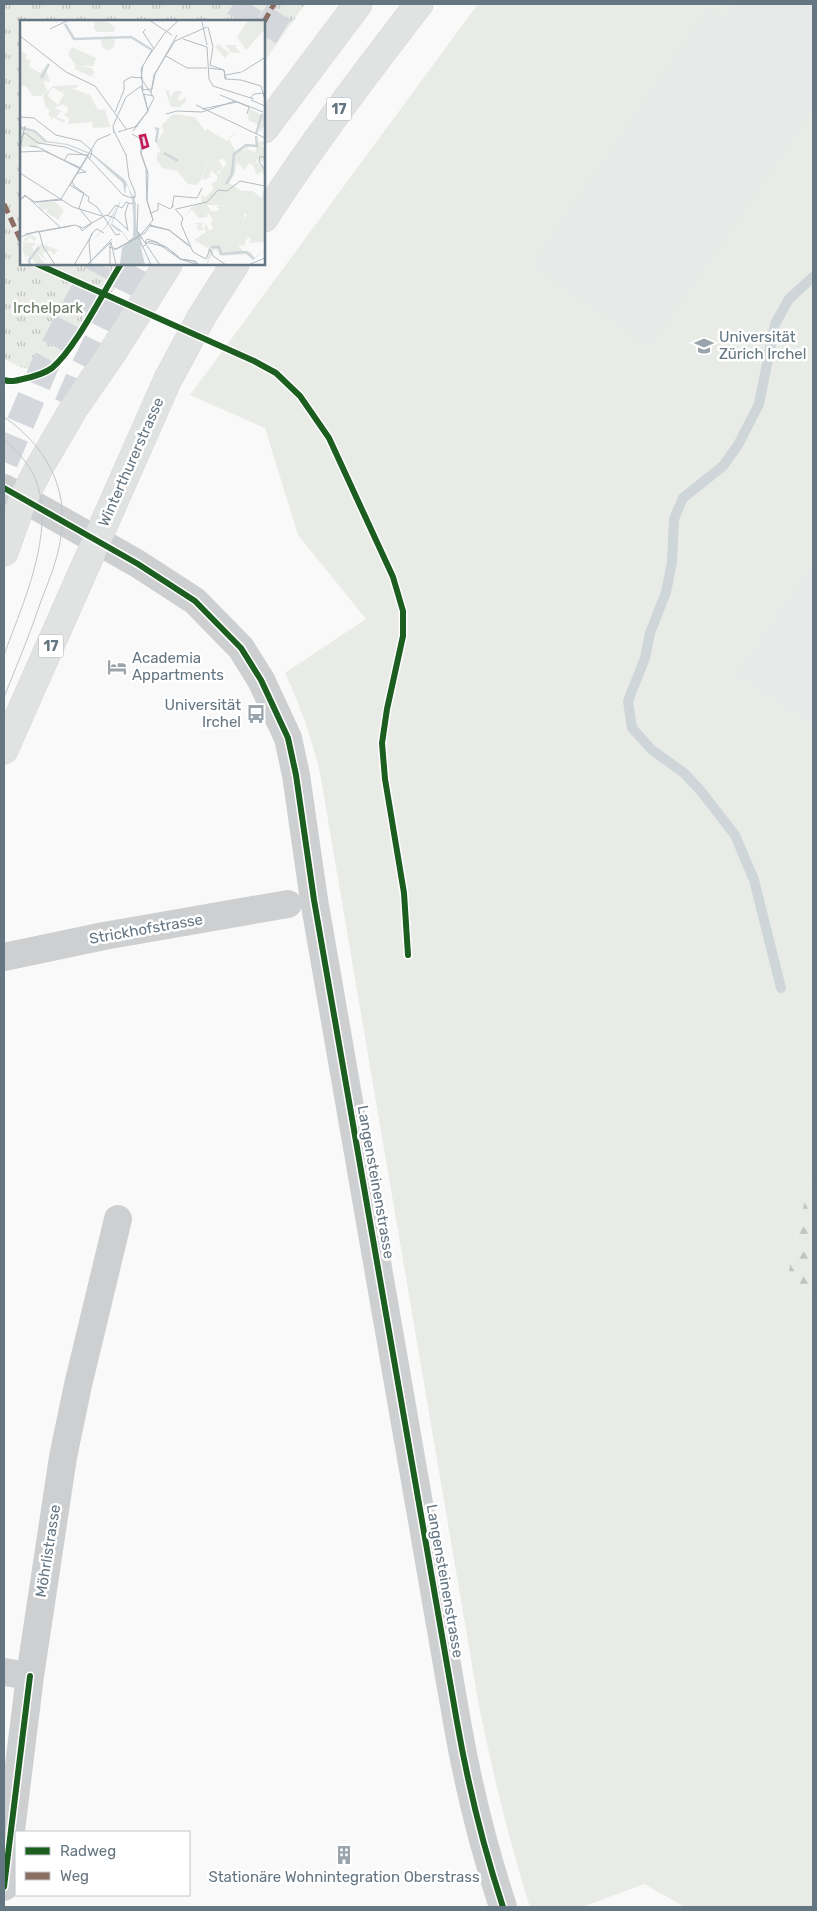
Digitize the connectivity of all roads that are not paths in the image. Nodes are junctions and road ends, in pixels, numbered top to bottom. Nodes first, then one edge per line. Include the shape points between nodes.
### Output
1 (358, 4) edge
2 (419, 4) edge
3 (265, 128) edge
4 (265, 216) edge
5 (167, 265) edge
6 (234, 265) edge
7 (14, 494) edge
8 (96, 540) junction
9 (4, 552) edge
10 (4, 750) edge
11 (288, 904) dead end
12 (4, 957) edge
13 (118, 1219) dead end
14 (17, 1674) edge
15 (4, 1887) edge
16 (503, 1907) edge

1 - 3 main road
2 - 4 main road, 17 via 294,171
5 - 7 main road via 114,350
6 - 8 main road, Winterthurerstrasse / 17 via 202,316 168,380
7 - 8 street, Langensteinenstrasse
7 - 9 main road
8 - 10 main road, Winterthurerstrasse / 17
8 - 16 street, Langensteinenstrasse via 195,601 241,648 261,680 288,738 458,1731 485,1852
11 - 12 street, Strickhofstrasse
13 - 14 street, Möhrlistrasse via 78,1385
14 - 15 street, Möhrlistrasse

